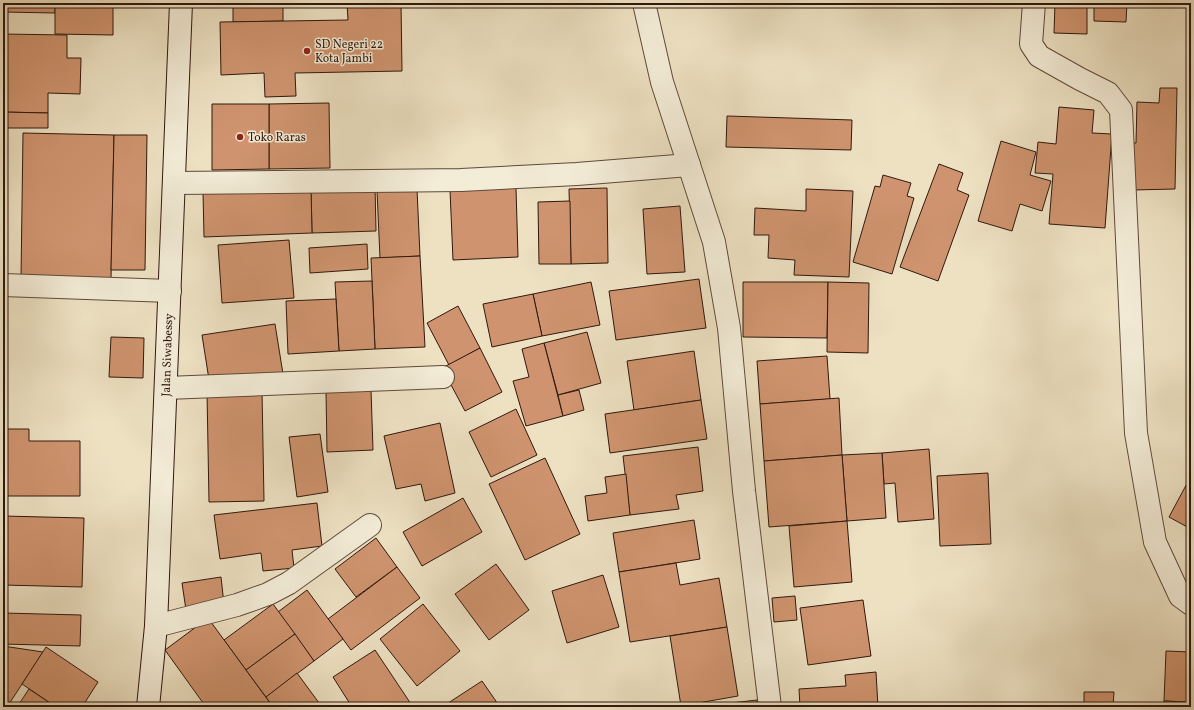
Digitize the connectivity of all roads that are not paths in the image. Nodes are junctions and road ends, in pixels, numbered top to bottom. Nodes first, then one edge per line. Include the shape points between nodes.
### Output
1 (181, 3) edge
2 (644, 3) edge
3 (1034, 3) edge
4 (689, 165) junction
5 (175, 183) junction
6 (3, 285) edge
7 (170, 291) junction
8 (443, 377) dead end
9 (166, 388) junction
10 (370, 525) dead end
11 (1191, 604) edge
12 (156, 626) junction
13 (148, 707) edge
14 (770, 707) edge

1 - 5 street, Jalan Siwabessy
2 - 4 street via 662,82
3 - 11 street via 1030,44 1039,56 1080,80 1108,92 1121,110 1136,433 1155,542 1180,596
4 - 5 street via 461,180
4 - 14 street via 714,242 729,328 744,491
5 - 7 street, Jalan Siwabessy
6 - 7 street
7 - 9 street, Jalan Siwabessy
8 - 9 street
9 - 12 street, Jalan Siwabessy
10 - 12 street via 289,583 268,594 237,605
12 - 13 street, Jalan Siwabessy

